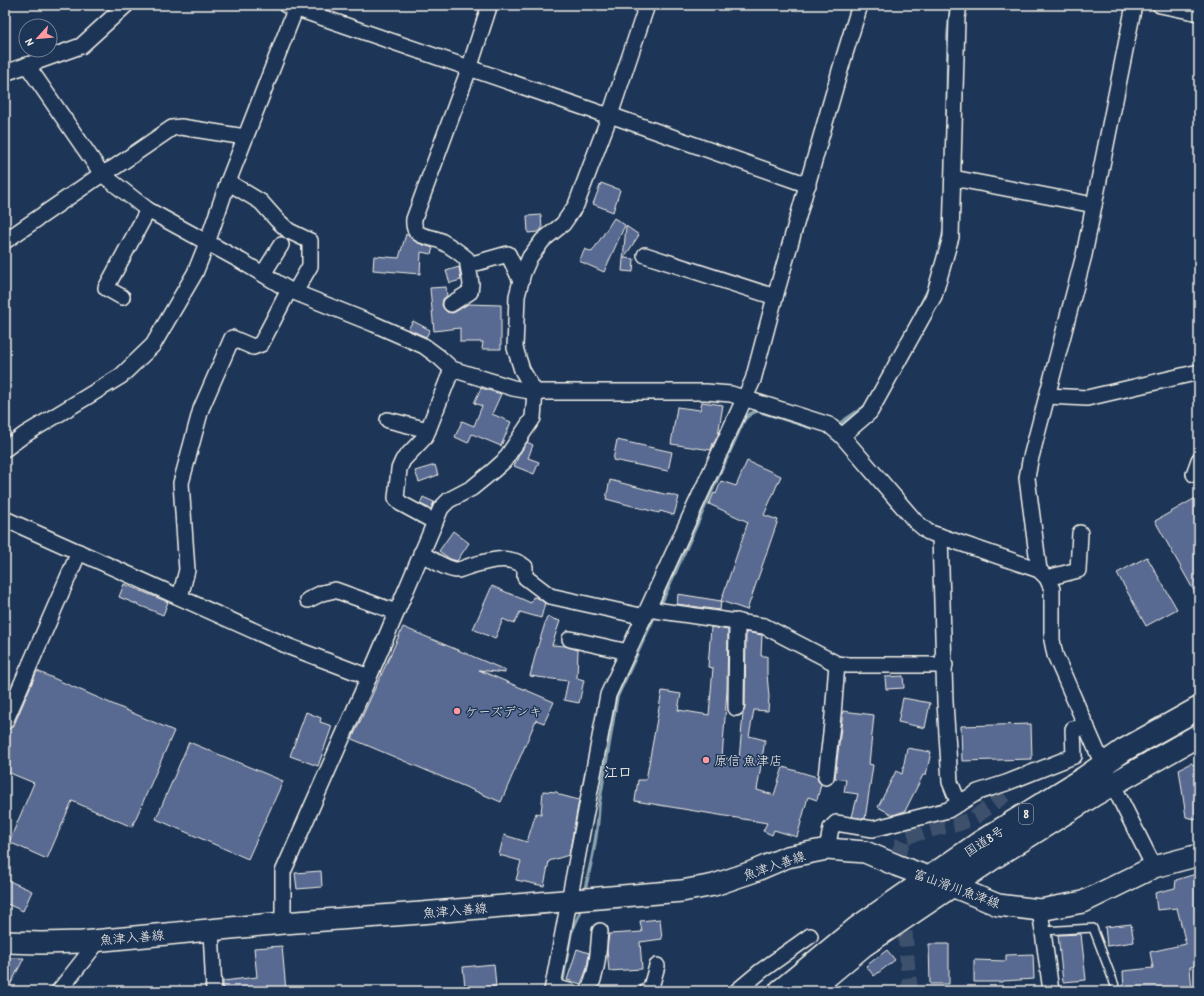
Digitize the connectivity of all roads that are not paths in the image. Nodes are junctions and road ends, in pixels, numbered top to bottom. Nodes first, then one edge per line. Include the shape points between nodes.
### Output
1 (126, 5) edge
2 (647, 5) edge
3 (860, 5) edge
4 (959, 5) edge
5 (1134, 5) edge
6 (1160, 5) edge
7 (293, 6) edge
8 (488, 10) dead end
9 (1199, 13) edge
10 (27, 65) junction
11 (470, 69) junction
12 (5, 73) edge
13 (610, 115) junction
14 (245, 137) junction
15 (102, 174) junction
16 (953, 178) junction
17 (228, 182) junction
18 (808, 185) junction
19 (1094, 205) junction
20 (148, 210) junction
21 (5, 241) edge
22 (207, 243) junction
23 (281, 245) dead end
24 (645, 255) dead end
25 (469, 265) junction
26 (263, 274) junction
27 (521, 281) junction
28 (292, 291) junction
29 (122, 297) dead end
30 (775, 297) junction
31 (451, 304) dead end
32 (452, 369) junction
33 (1199, 372) edge
34 (535, 392) junction
35 (1047, 396) junction
36 (745, 399) junction
37 (388, 420) dead end
38 (428, 430) junction
39 (842, 436) junction
40 (5, 449) edge
41 (1199, 460) edge
42 (1194, 474) dead end
43 (5, 519) edge
44 (435, 522) junction
45 (1080, 533) dead end
46 (940, 536) junction
47 (79, 552) junction
48 (421, 553) junction
49 (1043, 574) junction
50 (180, 597) junction
51 (308, 600) dead end
52 (396, 612) junction
53 (647, 613) junction
54 (737, 621) junction
55 (570, 638) dead end
56 (628, 652) junction
57 (837, 664) junction
58 (945, 665) junction
59 (369, 677) junction
60 (736, 708) dead end
61 (1199, 708) edge
62 (5, 722) edge
63 (1087, 727) junction
64 (1199, 735) edge
65 (1108, 774) junction
66 (826, 777) dead end
67 (959, 804) junction
68 (827, 849) junction
69 (1199, 854) edge
70 (896, 865) joint
71 (1154, 867) junction
72 (930, 878) junction
73 (952, 886) junction
74 (569, 900) junction
75 (1040, 910) junction
76 (283, 923) junction
77 (211, 929) junction
78 (600, 931) dead end
79 (1043, 931) junction
80 (810, 936) dead end
81 (99, 940) junction
82 (5, 942) edge
83 (656, 966) dead end
84 (552, 989) edge
85 (59, 991) edge
86 (214, 991) edge
87 (569, 991) edge
88 (588, 991) edge
89 (647, 991) edge
90 (737, 991) edge
91 (780, 991) edge
92 (809, 991) edge
93 (1051, 991) edge
94 (1117, 991) edge

1 - 10 street via 81,46
2 - 13 street
3 - 18 street
4 - 16 street
5 - 19 street
6 - 9 street
7 - 11 street
7 - 14 street
8 - 11 street
10 - 12 street
10 - 15 street
11 - 13 street
11 - 25 street via 413,226 424,237 440,241 456,250 467,259
13 - 18 street
13 - 27 street via 576,205 563,224 543,240 530,257
14 - 15 street via 181,127 172,128
14 - 17 street
15 - 20 street
15 - 21 street
16 - 19 street
16 - 39 street via 951,237 934,296 870,412
17 - 22 street
17 - 28 street via 261,202 289,231 310,241 310,266
18 - 30 street
19 - 35 street
20 - 22 street
20 - 29 street via 106,288
22 - 26 street
22 - 40 street via 195,273 153,345 121,376
23 - 26 street
24 - 30 street
25 - 27 street via 508,254
25 - 31 street via 470,292
26 - 28 street
27 - 34 street via 517,296 515,348 522,370
28 - 32 street via 418,343
28 - 50 street via 261,344 253,347 232,338 201,409 182,483 187,570
30 - 36 street via 754,380
32 - 34 street via 513,388
32 - 38 street
33 - 35 street via 1087,398
34 - 36 street via 706,392 731,394
34 - 44 street via 533,418 504,461 472,488 449,500 441,508
35 - 49 street via 1027,478
36 - 39 street via 829,424
36 - 53 street
37 - 38 street
38 - 44 street via 399,469 396,498 400,503
39 - 46 street via 915,521 928,532
41 - 42 street
43 - 47 street
44 - 48 street
45 - 49 street via 1078,570
46 - 49 street
46 - 58 street
47 - 50 street
47 - 62 street
48 - 52 street
48 - 53 street via 438,563 460,570 497,559 512,562 525,567 525,577 550,596
49 - 63 street via 1052,589 1052,640 1056,655
50 - 59 street via 290,647
51 - 52 street via 335,590
52 - 59 street
53 - 54 street
53 - 56 street
54 - 57 street via 764,626
54 - 60 street
55 - 56 street
56 - 74 street via 608,695
57 - 58 street
57 - 66 street
58 - 67 street via 950,782
59 - 76 street via 283,872
61 - 65 highway, 国道8号 / 8 via 1124,750
63 - 65 street
63 - 67 street via 1073,729 1074,756 1006,789 978,792
64 - 65 highway, 国道8号 / 8
65 - 71 street
65 - 72 highway, 国道8号 / 8 via 1084,778 979,843
65 - 73 highway, 国道8号 / 8
67 - 68 street via 948,810 874,829 836,823 831,828
68 - 70 main road, 魚津入善線 via 865,852
68 - 74 main road, 魚津入善線 via 787,857 714,885 682,891
69 - 71 main road, 富山滑川魚津線
70 - 72 main road, 富山滑川魚津線
71 - 75 main road, 富山滑川魚津線 via 1083,902
72 - 73 main road, 富山滑川魚津線
72 - 91 highway, 国道8号 / 8 via 858,927
73 - 75 main road, 富山滑川魚津線 via 998,905
73 - 92 highway, 国道8号 / 8 via 863,946
74 - 76 main road, 魚津入善線
74 - 84 street
75 - 79 street
76 - 77 main road, 魚津入善線
77 - 81 main road, 魚津入善線
77 - 86 street
78 - 88 street via 593,982
79 - 93 street
79 - 94 lane via 1093,928
80 - 90 street
81 - 82 main road, 魚津入善線
81 - 85 street
83 - 89 street via 651,987
84 - 87 street

